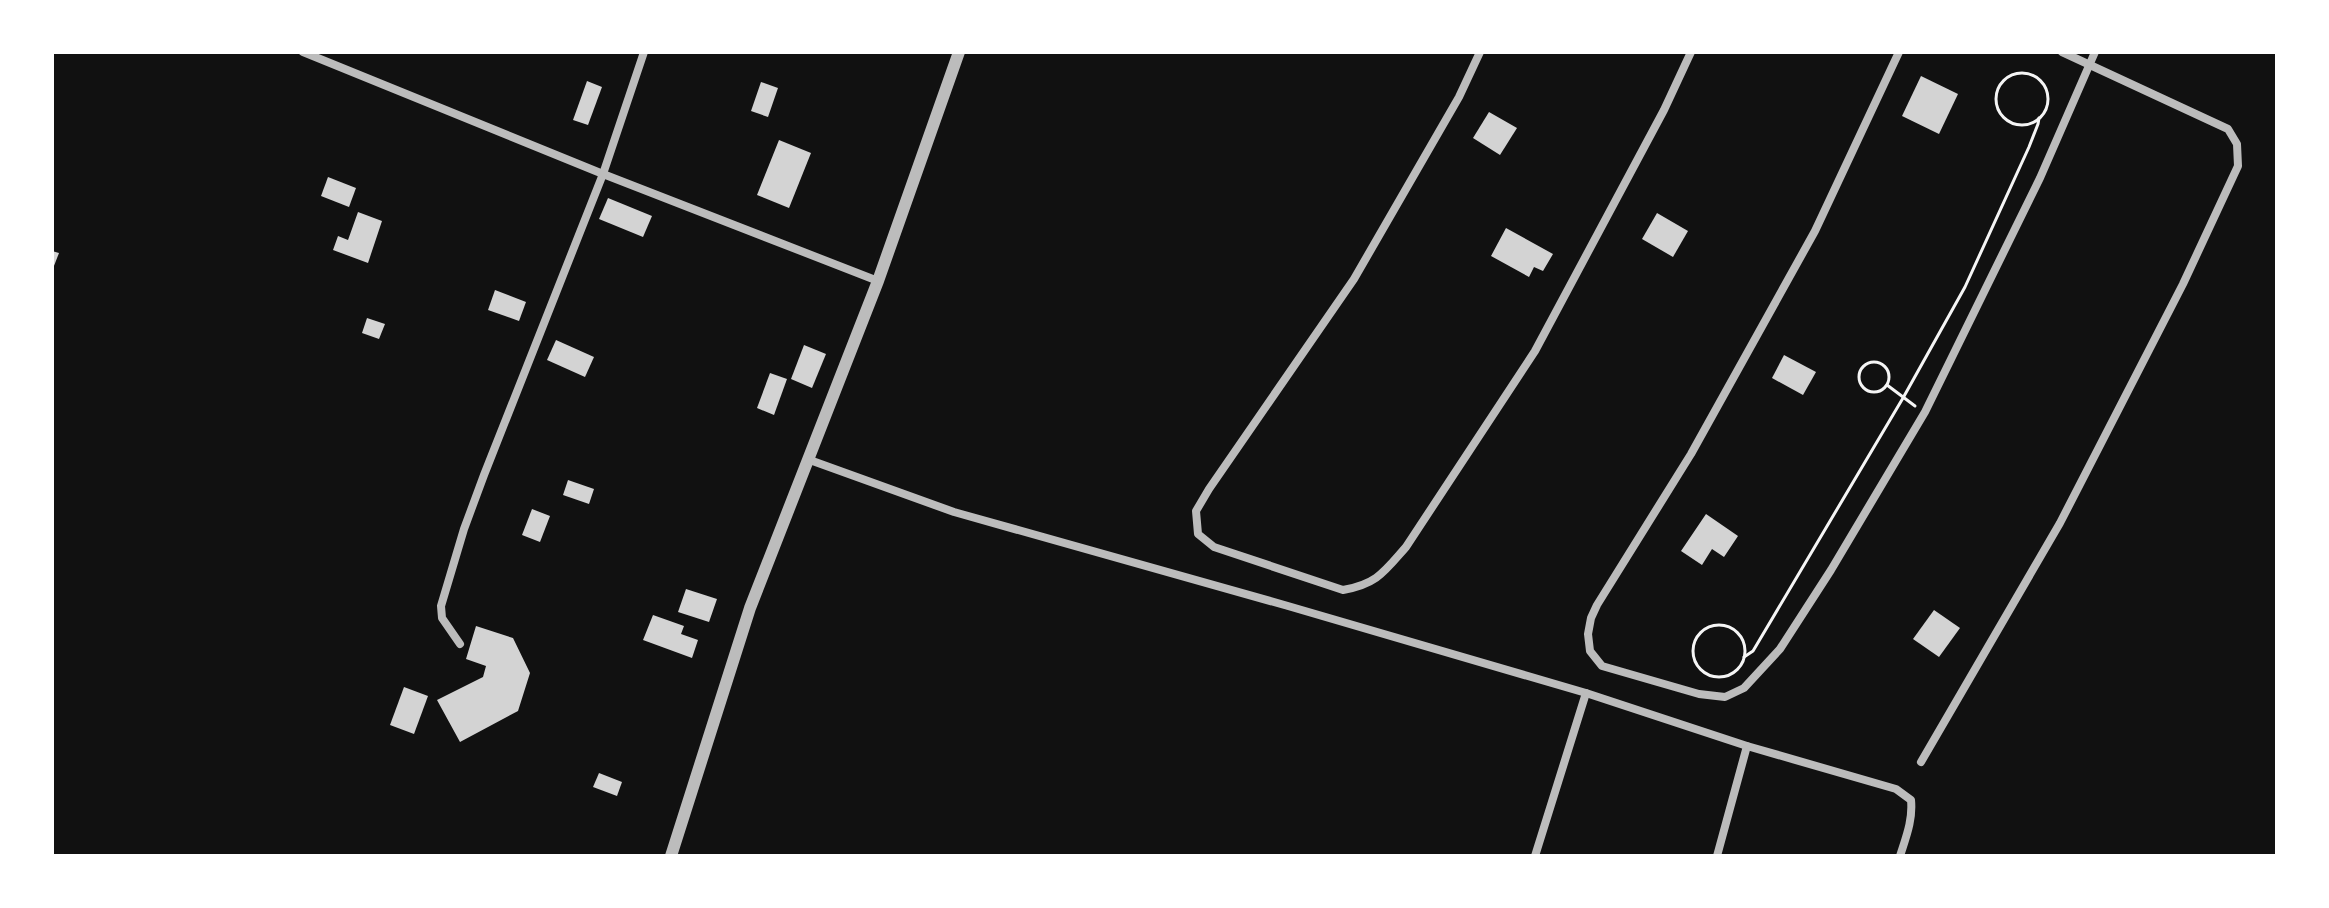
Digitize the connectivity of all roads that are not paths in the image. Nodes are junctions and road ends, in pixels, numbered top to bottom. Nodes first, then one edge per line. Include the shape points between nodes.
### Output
1 (303, 52) edge
2 (644, 52) edge
3 (959, 52) edge
4 (1480, 52) edge
5 (1691, 52) edge
6 (1899, 52) edge
7 (2062, 52) edge
8 (2095, 52) edge
9 (2090, 64) junction
10 (603, 174) junction
11 (878, 281) junction
12 (807, 459) junction
13 (460, 644) dead end
14 (1586, 693) junction
15 (1747, 746) junction
16 (1921, 762) dead end
17 (671, 856) edge
18 (1535, 856) edge
19 (1717, 856) edge
20 (1900, 856) edge

1 - 10 street
2 - 10 street
3 - 11 street
4 - 5 street via 1354,279 1196,511 1198,534 1214,547 1343,590 1364,586 1384,572 1406,547 1535,351
6 - 9 street via 1815,231 1691,454 1597,605 1588,634 1590,651 1602,666 1725,697 1744,688 1780,649 1925,412
7 - 9 street
8 - 9 street
9 - 16 street via 2228,129 2237,144 2238,166 2060,523
10 - 11 street
10 - 13 street via 464,529 441,606 442,618
11 - 12 street
12 - 14 street via 954,512
12 - 17 street via 750,608
14 - 15 street
14 - 18 street
15 - 19 street
15 - 20 street via 1903,794 1911,800 1911,819

